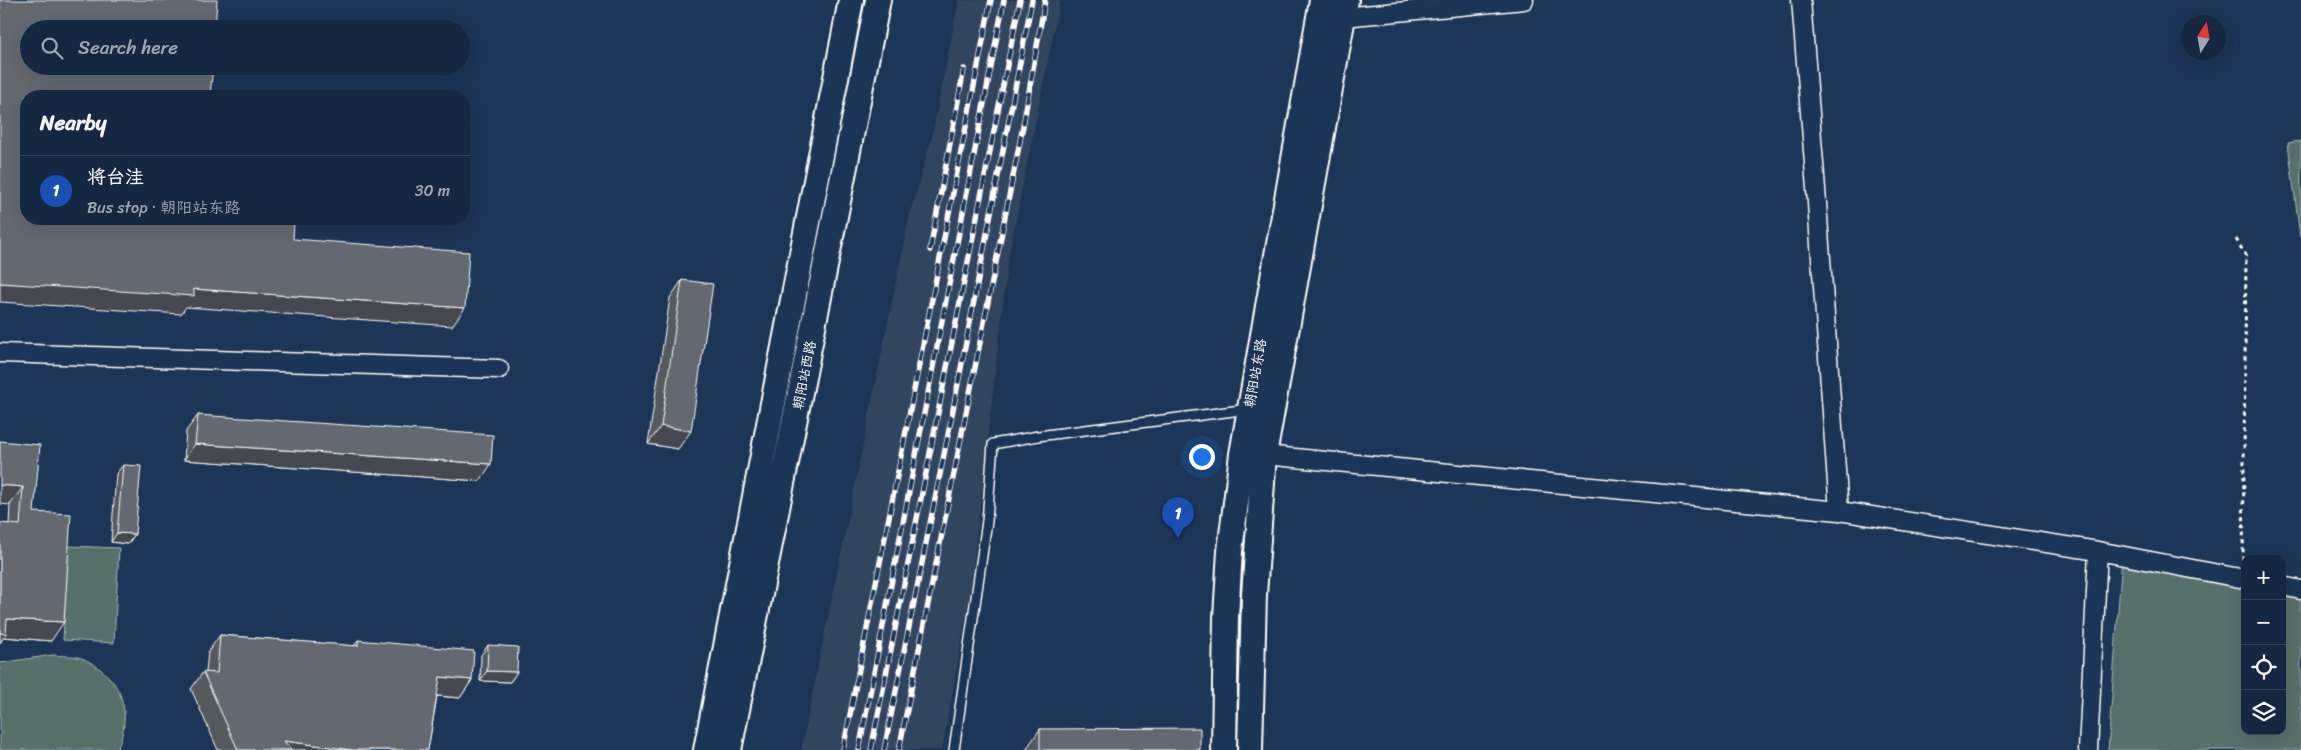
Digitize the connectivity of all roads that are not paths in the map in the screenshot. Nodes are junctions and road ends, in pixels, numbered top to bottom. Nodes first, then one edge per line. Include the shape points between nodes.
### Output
1 (851, 0) edge
2 (878, 0) edge
3 (1322, 0) edge
4 (1524, 0) edge
5 (1800, 0) edge
6 (1344, 9) edge
7 (0, 352) edge
8 (499, 369) dead end
9 (1249, 408) junction
10 (1264, 455) junction
11 (1839, 511) junction
12 (2098, 552) junction
13 (2241, 577) edge
14 (2286, 587) edge
15 (2301, 590) edge
16 (706, 750) edge
17 (729, 750) edge
18 (954, 750) edge
19 (1224, 750) edge
20 (1250, 750) edge
21 (2088, 750) edge

1 - 16 main road, 朝阳站西路
2 - 17 main road, 朝阳站西路
3 - 9 main road, 朝阳站东路
4 - 6 street
5 - 11 street
6 - 10 main road, 朝阳站东路
7 - 8 street
9 - 18 lane via 993,444 988,521
9 - 19 main road, 朝阳站东路 via 1230,551
10 - 11 street
10 - 20 main road, 朝阳站东路 via 1254,595
11 - 12 street
12 - 13 street
12 - 21 street
14 - 15 street

